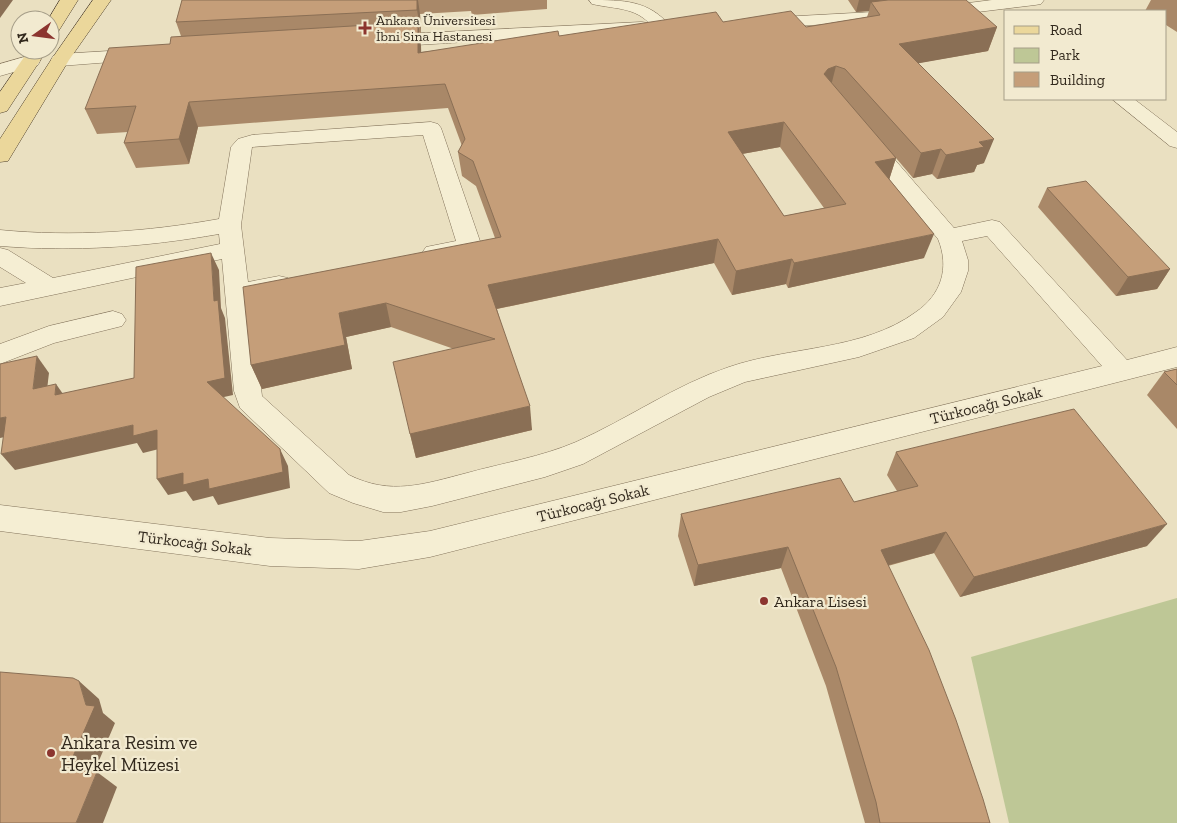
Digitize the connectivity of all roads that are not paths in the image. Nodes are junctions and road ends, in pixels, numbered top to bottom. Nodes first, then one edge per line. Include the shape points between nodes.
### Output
1 (69, 0) edge
2 (102, 0) edge
3 (598, 0) edge
4 (1035, 0) edge
5 (1003, 5) edge
6 (60, 15) edge
7 (741, 24) edge
8 (662, 26) junction
9 (682, 26) edge
10 (369, 42) edge
11 (160, 54) edge
12 (25, 60) edge
13 (32, 60) edge
14 (60, 60) junction
15 (0, 70) edge
16 (1123, 100) edge
17 (0, 108) edge
18 (856, 127) edge
19 (1177, 142) edge
20 (0, 156) edge
21 (230, 225) junction
22 (950, 237) junction
23 (0, 238) edge
24 (232, 249) junction
25 (0, 256) edge
26 (418, 257) edge
27 (304, 280) edge
28 (48, 286) junction
29 (237, 293) junction
30 (0, 297) edge
31 (112, 320) dead end
32 (0, 354) edge
33 (1177, 357) edge
34 (1122, 371) junction
35 (0, 518) edge

1 - 6 main road
2 - 14 main road
3 - 8 street via 643,9 656,16
4 - 5 street
5 - 7 street via 860,19
8 - 9 street
8 - 10 street
11 - 14 street
12 - 15 street
13 - 17 main road
14 - 20 main road
16 - 19 street
18 - 22 street
21 - 23 street via 110,242
21 - 24 street
21 - 26 street via 242,148 246,143 431,128 469,245
22 - 29 street via 957,259 953,284 937,308 908,329 864,345 739,374 554,463 413,498 388,500 340,484 254,406 247,391
22 - 34 street via 992,227
24 - 28 street
24 - 29 street
25 - 28 street
27 - 29 street
28 - 30 street
31 - 32 street via 49,335
33 - 34 street, Türkocağı Sokak
34 - 35 street, Türkocağı Sokak via 430,544 359,555 270,552

